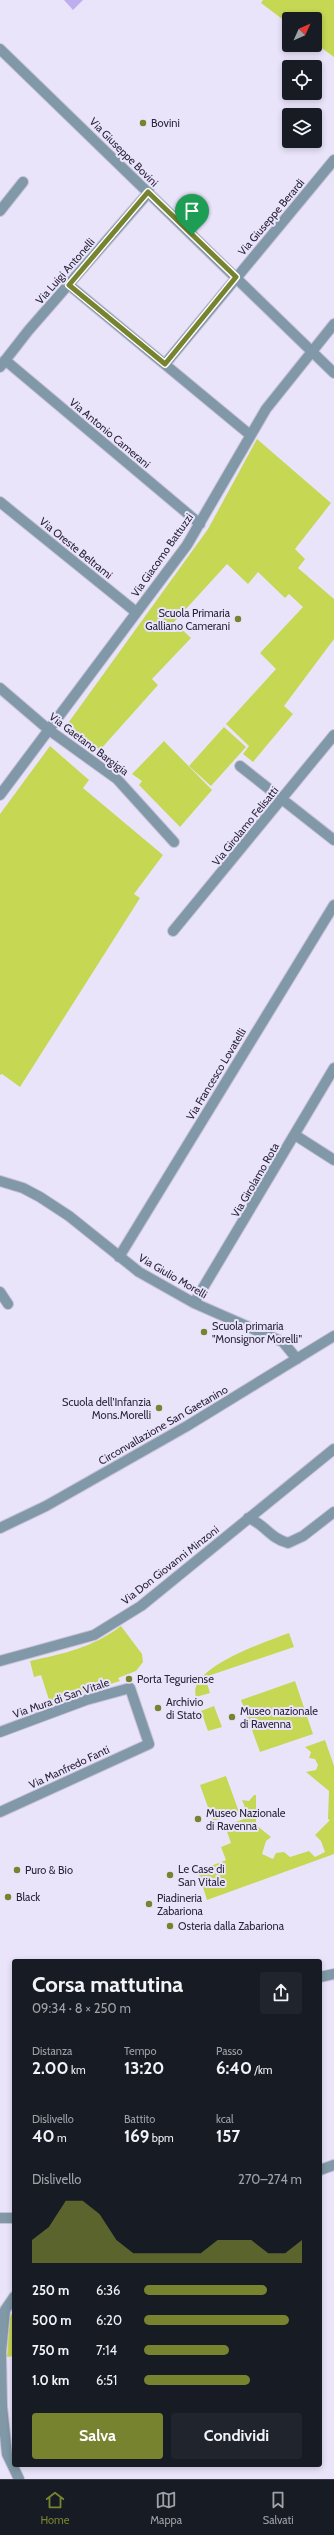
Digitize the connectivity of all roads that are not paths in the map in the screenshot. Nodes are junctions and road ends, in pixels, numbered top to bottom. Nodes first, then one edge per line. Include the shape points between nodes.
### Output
1 (0, 49) edge
2 (334, 160) edge
3 (23, 182) dead end
4 (148, 192) junction
5 (0, 211) edge
6 (236, 277) junction
7 (69, 285) junction
8 (334, 324) edge
9 (312, 352) junction
10 (2, 363) edge
11 (165, 364) junction
12 (334, 373) edge
13 (249, 434) junction
14 (0, 502) edge
15 (200, 524) junction
16 (136, 612) junction
17 (0, 688) edge
18 (49, 730) junction
19 (334, 735) edge
20 (240, 766) dead end
21 (0, 794) edge
22 (281, 799) junction
23 (334, 840) edge
24 (174, 842) dead end
25 (334, 905) edge
26 (173, 931) dead end
27 (334, 1068) edge
28 (295, 1135) junction
29 (334, 1160) edge
30 (0, 1181) edge
31 (119, 1257) junction
32 (0, 1292) edge
33 (194, 1303) junction
34 (8, 1304) dead end
35 (334, 1336) edge
36 (297, 1359) junction
37 (334, 1449) edge
38 (334, 1512) edge
39 (248, 1518) junction
40 (0, 1528) edge
41 (0, 1661) edge
42 (0, 1732) edge
43 (149, 1744) joint
44 (0, 1812) edge
45 (334, 1974) edge
46 (322, 1977) edge
47 (334, 2165) edge
48 (322, 2169) edge
49 (0, 2218) edge
50 (12, 2218) edge
51 (12, 2299) edge
52 (2, 2311) edge
53 (1, 2406) edge
54 (12, 2464) edge
55 (13, 2467) edge
56 (19, 2479) edge

1 - 4 street, Via Giuseppe Bovini
2 - 6 street, Via Giuseppe Berardi
3 - 5 street
4 - 6 street, Via Giuseppe Bovini
4 - 7 street, Via Luigi Antonelli
6 - 9 street, Via Giuseppe Bovini
6 - 11 street, Via Giuseppe Berardi
7 - 10 street, Via Luigi Antonelli
7 - 11 street
8 - 9 street, Via Giacomo Battuzzi
9 - 12 street, Via Giuseppe Bovini
9 - 13 street, Via Giacomo Battuzzi
10 - 15 street, Via Antonio Camerani
11 - 13 street
13 - 15 street, Via Giacomo Battuzzi
14 - 16 street, Via Oreste Beltrami
15 - 16 street, Via Giacomo Battuzzi
16 - 18 street, Via Giacomo Battuzzi
17 - 18 street, Via Gaetano Bargigia
18 - 21 street, Via Giacomo Battuzzi
18 - 24 street, Via Gaetano Bargigia via 117,779
19 - 22 street, Via Girolamo Felisatti
20 - 22 street
22 - 23 street
22 - 26 street, Via Girolamo Felisatti
25 - 31 street, Via Francesco Lovatelli
27 - 28 street, Via Girolamo Rota
28 - 29 street
28 - 33 street, Via Girolamo Rota
30 - 31 street, Via Giulio Morelli via 40,1196
31 - 33 street, Via Giulio Morelli via 139,1272
32 - 34 street
33 - 36 street, Via Giulio Morelli via 283,1342
35 - 36 street, Circonvallazione San Gaetanino
36 - 40 street, Circonvallazione San Gaetanino via 187,1426 46,1506
37 - 39 street, Via Don Giovanni Minzoni
38 - 39 street via 303,1536 288,1543 271,1536 256,1521
39 - 41 street, Via Don Giovanni Minzoni via 141,1606 94,1635
42 - 43 street, Via Mura di San Vitale via 86,1700 130,1688
43 - 44 street, Via Manfredo Fanti
45 - 46 street
47 - 48 street
49 - 50 street
51 - 52 street
52 - 53 street
53 - 54 street via 7,2454
55 - 56 street

